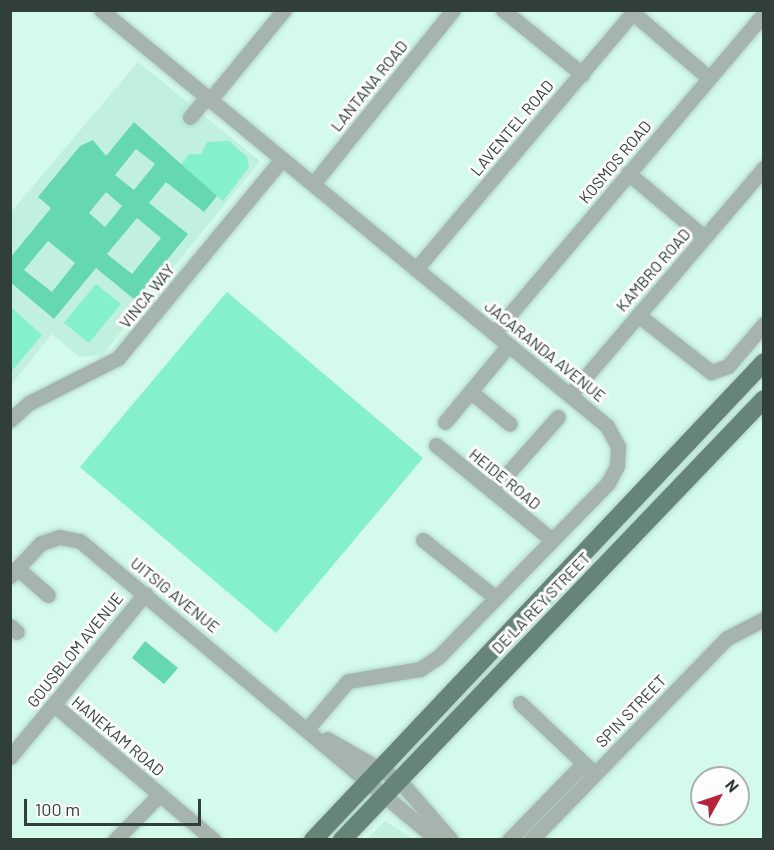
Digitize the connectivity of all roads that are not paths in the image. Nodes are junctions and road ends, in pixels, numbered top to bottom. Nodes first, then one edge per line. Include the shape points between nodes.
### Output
1 (284, 10) edge
2 (453, 10) edge
3 (503, 10) edge
4 (106, 12) edge
5 (634, 12) edge
6 (764, 14) edge
7 (582, 74) junction
8 (709, 78) junction
9 (208, 98) junction
10 (190, 117) dead end
11 (282, 159) junction
12 (764, 168) edge
13 (628, 173) junction
14 (312, 184) junction
15 (704, 237) junction
16 (416, 269) junction
17 (638, 315) junction
18 (764, 324) edge
19 (494, 333) junction
20 (509, 345) junction
21 (764, 362) edge
22 (471, 392) junction
23 (570, 395) junction
24 (764, 399) edge
25 (558, 417) dead end
26 (10, 420) edge
27 (446, 422) dead end
28 (510, 424) dead end
29 (436, 445) dead end
30 (492, 491) junction
31 (423, 540) dead end
32 (552, 540) junction
33 (14, 572) edge
34 (145, 594) junction
35 (48, 595) dead end
36 (496, 598) junction
37 (764, 619) edge
38 (520, 703) dead end
39 (54, 705) junction
40 (311, 730) junction
41 (10, 757) edge
42 (382, 768) junction
43 (589, 768) junction
44 (399, 780) junction
45 (367, 783) junction
46 (159, 795) junction
47 (384, 796) junction
48 (115, 840) edge
49 (214, 840) edge
50 (313, 840) edge
51 (342, 840) edge
52 (438, 840) edge
53 (451, 840) edge
54 (508, 840) edge
55 (531, 840) edge

1 - 9 street
2 - 14 street, LANTANA ROAD
3 - 7 street
4 - 9 street, JACARANDA AVENUE
5 - 7 street, LAVENTEL ROAD
5 - 8 street
6 - 8 street, KOSMOS ROAD
7 - 16 street, LAVENTEL ROAD
8 - 13 street, KOSMOS ROAD
9 - 10 street
9 - 11 street, JACARANDA AVENUE
11 - 14 street, JACARANDA AVENUE
11 - 26 street, VINCA WAY via 118,358 29,403
12 - 15 street, KAMBRO ROAD
13 - 15 street
13 - 19 street, KOSMOS ROAD
14 - 16 street, JACARANDA AVENUE
15 - 17 street, KAMBRO ROAD
16 - 19 street, JACARANDA AVENUE
17 - 18 street via 711,372 728,366
17 - 23 street, KAMBRO ROAD
19 - 20 street, JACARANDA AVENUE
20 - 22 street
20 - 23 street, JACARANDA AVENUE
21 - 42 main road, DE LA REY STREET
22 - 27 street
22 - 28 street
23 - 32 street, JACARANDA AVENUE via 612,432 619,460 612,478
24 - 44 main road, DE LA REY STREET
25 - 30 street
29 - 30 street, HEIDE ROAD
30 - 32 street, HEIDE ROAD
31 - 36 street
32 - 36 street, JACARANDA AVENUE
33 - 34 street, UITSIG AVENUE via 41,543 67,537 85,544
33 - 35 street
34 - 39 street, GOUSBLOM AVENUE
34 - 40 street, UITSIG AVENUE
36 - 40 street, JACARANDA AVENUE via 429,665 348,681
37 - 43 street, SPIN STREET via 727,638
38 - 43 street
39 - 41 street, GOUSBLOM AVENUE
39 - 46 street, HANEKAM ROAD
40 - 42 street, UITSIG AVENUE
40 - 45 street, UITSIG AVENUE
42 - 44 street, UITSIG AVENUE
42 - 45 main road, DE LA REY STREET
43 - 54 street
43 - 55 street, SPIN STREET
44 - 47 main road, DE LA REY STREET
44 - 53 street, UITSIG AVENUE
45 - 47 street, UITSIG AVENUE
45 - 50 main road, DE LA REY STREET
46 - 48 street
46 - 49 street, HANEKAM ROAD
47 - 51 main road, DE LA REY STREET
47 - 52 street, UITSIG AVENUE

